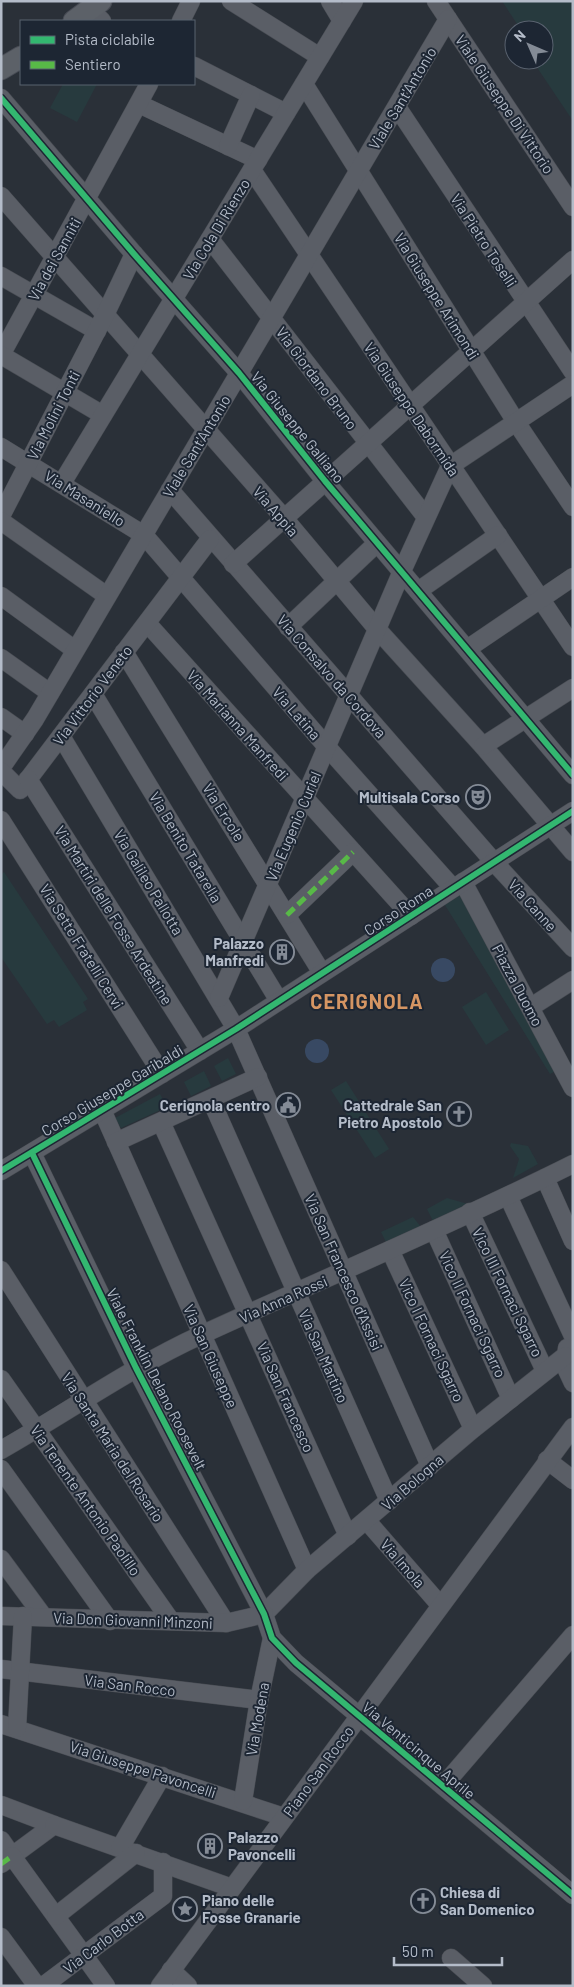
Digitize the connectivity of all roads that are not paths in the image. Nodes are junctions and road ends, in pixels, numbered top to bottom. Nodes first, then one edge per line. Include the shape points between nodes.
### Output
1 (191, 1) edge
2 (232, 1) edge
3 (330, 1) edge
4 (354, 1) edge
5 (436, 1) edge
6 (448, 19) junction
7 (182, 20) edge
8 (342, 21) junction
9 (320, 57) junction
10 (20, 58) edge
11 (195, 67) edge
12 (1, 69) edge
13 (304, 84) junction
14 (148, 85) edge
15 (251, 95) junction
16 (1, 98) edge
17 (139, 104) junction
18 (396, 107) junction
19 (286, 113) junction
20 (228, 146) junction
21 (255, 165) junction
22 (358, 171) junction
23 (1, 196) edge
24 (87, 199) junction
25 (573, 207) edge
26 (210, 240) junction
27 (134, 254) junction
28 (309, 254) junction
29 (55, 258) junction
30 (573, 260) edge
31 (1, 276) edge
32 (34, 294) junction
33 (174, 299) junction
34 (525, 302) junction
35 (272, 318) junction
36 (101, 323) junction
37 (471, 350) junction
38 (1, 355) edge
39 (139, 356) junction
40 (573, 372) edge
41 (239, 373) junction
42 (573, 384) edge
43 (65, 393) junction
44 (410, 406) junction
45 (103, 415) junction
46 (516, 422) junction
47 (206, 430) junction
48 (367, 444) junction
49 (1, 447) edge
50 (28, 463) junction
51 (450, 466) junction
52 (325, 482) junction
53 (62, 483) junction
54 (170, 490) junction
55 (573, 507) edge
56 (1, 516) edge
57 (426, 516) junction
58 (284, 518) junction
59 (1, 522) edge
60 (144, 535) junction
61 (498, 536) junction
62 (210, 539) junction
63 (377, 543) junction
64 (234, 564) junction
65 (402, 571) junction
66 (573, 577) edge
67 (180, 579) junction
68 (336, 582) junction
69 (418, 591) junction
70 (1, 596) edge
71 (107, 596) junction
72 (541, 599) junction
73 (147, 622) junction
74 (288, 627) junction
75 (377, 629) junction
76 (573, 647) edge
77 (467, 649) junction
78 (76, 650) junction
79 (124, 652) junction
80 (1, 658) edge
81 (573, 688) edge
82 (50, 693) junction
83 (93, 694) junction
84 (348, 695) junction
85 (1, 717) edge
86 (35, 719) joint
87 (526, 719) junction
88 (25, 734) junction
89 (61, 736) junction
90 (483, 746) junction
91 (327, 747) junction
92 (1, 769) edge
93 (573, 775) edge
94 (28, 779) junction
95 (304, 799) junction
96 (573, 811) edge
97 (1, 820) edge
98 (550, 826) junction
99 (353, 852) junction
100 (573, 852) edge
101 (494, 862) junction
102 (268, 883) junction
103 (458, 885) junction
104 (287, 916) junction
105 (411, 916) junction
106 (243, 942) junction
107 (573, 948) edge
108 (322, 973) junction
109 (573, 980) edge
110 (219, 998) junction
111 (278, 1001) junction
112 (531, 1007) junction
113 (236, 1029) junction
114 (200, 1051) junction
115 (162, 1074) junction
116 (258, 1077) junction
117 (573, 1088) edge
118 (211, 1100) junction
119 (102, 1110) junction
120 (161, 1122) junction
121 (116, 1142) junction
122 (32, 1153) junction
123 (573, 1164) edge
124 (1, 1172) edge
125 (545, 1178) junction
126 (508, 1196) junction
127 (470, 1212) junction
128 (434, 1230) junction
129 (573, 1241) edge
130 (390, 1250) junction
131 (1, 1270) edge
132 (344, 1272) junction
133 (296, 1293) junction
134 (249, 1314) junction
135 (201, 1335) junction
136 (570, 1335) edge
137 (136, 1368) junction
138 (546, 1371) junction
139 (1, 1379) edge
140 (573, 1382) edge
141 (512, 1398) junction
142 (84, 1401) junction
143 (573, 1427) edge
144 (473, 1429) junction
145 (37, 1430) junction
146 (1, 1450) edge
147 (548, 1460) junction
148 (430, 1466) junction
149 (1, 1470) edge
150 (573, 1480) edge
151 (389, 1501) junction
152 (367, 1521) junction
153 (348, 1536) junction
154 (1, 1559) edge
155 (308, 1570) junction
156 (440, 1605) junction
157 (264, 1614) junction
158 (1, 1616) edge
159 (23, 1616) junction
160 (43, 1616) junction
161 (110, 1621) junction
162 (171, 1621) junction
163 (226, 1623) junction
164 (573, 1635) edge
165 (272, 1638) junction
166 (1, 1669) edge
167 (21, 1673) junction
168 (259, 1700) junction
169 (358, 1716) junction
170 (9, 1726) edge
171 (162, 1776) junction
172 (443, 1786) junction
173 (243, 1802) junction
174 (1, 1805) edge
175 (284, 1817) junction
176 (54, 1825) junction
177 (1, 1840) edge
178 (128, 1850) junction
179 (7, 1860) edge
180 (163, 1862) junction
181 (232, 1888) junction
182 (573, 1895) edge
183 (56, 1916) junction
184 (1, 1938) edge
185 (84, 1954) junction
186 (451, 1958) dead end
187 (171, 1970) junction
188 (478, 1984) edge
189 (37, 1986) edge
190 (43, 1986) edge
191 (106, 1986) edge
192 (160, 1986) edge
193 (188, 1986) edge

1 - 7 street
2 - 9 street
3 - 8 street
4 - 8 street, Via Cola Di Rienzo
5 - 6 street, Viale Giuseppe Di Vittorio
6 - 18 street, Viale Sant'Antonio
6 - 25 street, Viale Giuseppe Di Vittorio
8 - 9 street, Via Cola Di Rienzo
9 - 13 street, Via Cola Di Rienzo
10 - 12 main road
11 - 15 street
13 - 19 street, Via Cola Di Rienzo
13 - 22 street, Via Giuseppe Arimondi
14 - 17 street, Via dei Sanniti
15 - 19 street
15 - 20 street
16 - 24 street, Via Giuseppe Galliano
17 - 20 street
17 - 24 street, Via dei Sanniti
18 - 22 street, Viale Sant'Antonio
18 - 34 street, Via Pietro Toselli
19 - 21 street, Via Cola Di Rienzo
20 - 21 street
21 - 26 street, Via Cola Di Rienzo
21 - 28 street, Via Giuseppe Dabormida
22 - 28 street, Viale Sant'Antonio
22 - 37 street, Via Giuseppe Arimondi
23 - 29 street, Via Appia
24 - 27 street, Via Giuseppe Galliano
24 - 29 street, Via dei Sanniti
26 - 33 street, Via Cola Di Rienzo
26 - 35 street, Via Giordano Bruno
27 - 33 street, Via Giuseppe Galliano
27 - 36 street, Via Molini Tonti
28 - 35 street, Viale Sant'Antonio
28 - 44 street, Via Giuseppe Dabormida
29 - 32 street, Via dei Sanniti
29 - 36 street, Via Appia
30 - 34 street
31 - 32 street
32 - 36 street
32 - 38 street, Via dei Sanniti
33 - 39 street, Via Cola Di Rienzo
33 - 41 street, Via Giuseppe Galliano
34 - 37 street
34 - 40 street, Via Pietro Toselli
35 - 41 street, Viale Sant'Antonio
35 - 48 street, Via Giordano Bruno
36 - 39 street, Via Appia
36 - 43 street, Via Molini Tonti
37 - 44 street
37 - 46 street, Via Giuseppe Arimondi
38 - 43 street
39 - 45 street, Via Cola Di Rienzo
39 - 47 street, Via Appia
41 - 47 street, Viale Sant'Antonio
41 - 52 street, Via Giuseppe Galliano
42 - 46 street
43 - 45 street
43 - 50 street, Via Molini Tonti
44 - 48 street
44 - 51 street, Via Giuseppe Dabormida
45 - 53 street, Via Cola Di Rienzo
46 - 51 street
46 - 55 street, Via Giuseppe Arimondi
47 - 54 street, Viale Sant'Antonio
47 - 58 street, Via Appia
48 - 52 street
48 - 57 street, Via Giordano Bruno
49 - 50 street, Via Masaniello
50 - 53 street, Via Masaniello
50 - 56 street, Via Molini Tonti
51 - 57 street, Via Eugenio Curiel
51 - 61 street, Via Giuseppe Dabormida
52 - 58 street
52 - 63 street, Via Giuseppe Galliano
53 - 60 street, Via Masaniello
54 - 60 street, Viale Sant'Antonio
54 - 62 street, Via Consalvo da Cordova
57 - 65 street, Via Eugenio Curiel
58 - 64 street
58 - 68 street, Via Appia
59 - 71 street
60 - 67 street, Via Latina
60 - 71 street, Viale Sant'Antonio
61 - 69 street
61 - 72 street, Via Giuseppe Dabormida
62 - 64 street, Via Consalvo da Cordova
62 - 67 street, Via Vittorio Veneto
63 - 65 street, Via Giuseppe Galliano
63 - 68 street
64 - 74 street, Via Consalvo da Cordova
65 - 69 street, Via Giuseppe Galliano
65 - 75 street, Via Eugenio Curiel
66 - 72 street
67 - 73 street, Via Vittorio Veneto
67 - 91 street, Via Latina
68 - 74 street
68 - 75 street, Via Appia
69 - 77 street, Via Giuseppe Galliano
70 - 78 street
71 - 78 street, Viale Sant'Antonio
72 - 76 street, Via Giuseppe Dabormida
72 - 77 street
73 - 79 street, Via Vittorio Veneto
73 - 95 street, Via Marianna Manfredi
74 - 84 street, Via Consalvo da Cordova
75 - 84 street, Via Eugenio Curiel
75 - 90 street, Via Appia
77 - 87 street, Via Giuseppe Galliano
78 - 82 street, Viale Sant'Antonio
79 - 83 street, Via Vittorio Veneto
79 - 102 street, Via Ercole
80 - 82 street
81 - 87 street
82 - 86 street, Viale Sant'Antonio
83 - 89 street, Via Vittorio Veneto
83 - 106 street, Via Benito Tatarella
84 - 91 street, Via Eugenio Curiel
84 - 101 street, Via Consalvo da Cordova
85 - 88 street
86 - 88 street, Via Vittorio Veneto
87 - 90 street
87 - 93 street, Via Giuseppe Galliano
88 - 92 street, Via Vittorio Veneto
89 - 94 street, Via Vittorio Veneto
89 - 110 street, Via Galileo Pallotta
90 - 98 street, Via Appia
91 - 95 street, Via Eugenio Curiel
91 - 103 street, Via Latina
92 - 94 street, Via Vittorio Veneto via 20,790
94 - 114 street, Via Martiri delle Fosse Ardeatine
95 - 99 street, Via Marianna Manfredi
95 - 102 street, Via Eugenio Curiel
96 - 98 street, Corso Roma
97 - 115 street, Via Sette Fratelli Cervi
98 - 100 street, Via Appia
98 - 101 street, Corso Roma
99 - 104 street
99 - 105 street, Via Marianna Manfredi
101 - 103 street, Corso Roma
101 - 107 street, Via Canne
102 - 104 street, Via Ercole
102 - 106 street, Via Eugenio Curiel
103 - 105 street, Corso Roma
103 - 112 street, Piazza Duomo
104 - 108 street, Via Ercole
105 - 108 street, Corso Roma
106 - 110 street, Via Eugenio Curiel
106 - 111 street, Via Benito Tatarella
108 - 111 street, Corso Roma
109 - 112 street
110 - 113 street, Via Galileo Pallotta
111 - 113 street, Corso Roma
112 - 117 street, Piazza Duomo
113 - 114 street, Corso Giuseppe Garibaldi
113 - 116 street
114 - 115 street, Corso Giuseppe Garibaldi
115 - 119 street, Corso Giuseppe Garibaldi
116 - 118 street
116 - 132 street, Via San Francesco d'Assisi
118 - 120 street
118 - 133 street, Via San Martino
119 - 121 street, Corso Giuseppe Garibaldi
119 - 122 street, Corso Giuseppe Garibaldi
120 - 121 street
120 - 134 street, Via San Francesco
121 - 135 street, Via San Giuseppe
122 - 124 street, Corso Giuseppe Garibaldi
122 - 137 street, Viale Franklin Delano Roosevelt
123 - 125 street, Via Anna Rossi
125 - 126 street, Via Anna Rossi
125 - 129 street
126 - 127 street, Via Anna Rossi
126 - 136 street
127 - 128 street, Via Anna Rossi
127 - 138 street, Vico III Fornaci Sgarro
128 - 130 street, Via Anna Rossi
128 - 141 street, Vico II Fornaci Sgarro
130 - 132 street, Via Anna Rossi
130 - 144 street, Vico I Fornaci Sgarro
131 - 142 street, Via Santa Maria del Rosario
132 - 133 street, Via Anna Rossi
132 - 148 street, Via San Francesco d'Assisi
133 - 134 street, Via Anna Rossi
133 - 151 street, Via San Martino
134 - 135 street, Via Anna Rossi
134 - 153 street, Via San Francesco
135 - 137 street, Via Anna Rossi
135 - 155 street, Via San Giuseppe
136 - 138 street, Via Bologna
136 - 140 street via 564,1366
137 - 142 street, Via Anna Rossi
137 - 157 street, Viale Franklin Delano Roosevelt
138 - 141 street, Via Bologna
139 - 145 street, Via Tenente Antonio Paolillo
141 - 144 street, Via Bologna
142 - 145 street, Via Anna Rossi
142 - 163 street, Via Santa Maria del Rosario
143 - 147 street, Piano San Rocco
144 - 148 street, Via Bologna
145 - 146 street, Via Anna Rossi
145 - 162 street, Via Tenente Antonio Paolillo
147 - 150 street
147 - 156 street, Piano San Rocco
148 - 151 street, Via Bologna
149 - 161 street
151 - 152 street, Via Bologna
152 - 153 street, Via Bologna
152 - 156 street, Via Imola
153 - 155 street, Via Bologna
154 - 160 street
155 - 157 street, Via Bologna
156 - 169 street, Piano San Rocco
157 - 163 street, Via Don Giovanni Minzoni
157 - 165 street, Via Venticinque Aprile
158 - 159 street, Via Don Giovanni Minzoni
159 - 160 street, Via Don Giovanni Minzoni
159 - 167 street
160 - 161 street, Via Don Giovanni Minzoni
161 - 162 street, Via Don Giovanni Minzoni
162 - 163 street, Via Don Giovanni Minzoni
164 - 172 street
165 - 168 street, Via Modena
165 - 169 street, Via Venticinque Aprile
166 - 167 street, Via San Rocco
167 - 168 street, Via San Rocco
167 - 170 street
168 - 173 street, Via Modena
169 - 172 street, Via Venticinque Aprile
169 - 175 street, Piano San Rocco
170 - 171 street, Via Giuseppe Pavoncelli
171 - 173 street, Via Giuseppe Pavoncelli
171 - 178 street
172 - 182 street, Via Venticinque Aprile
173 - 175 street, Via Giuseppe Pavoncelli
174 - 176 street
175 - 181 street, Piano San Rocco
176 - 178 street
176 - 179 street
177 - 179 street
178 - 180 street
178 - 183 street
179 - 183 street
180 - 181 street
180 - 185 street, Via Carlo Botta via 163,1896
181 - 187 street, Piano San Rocco
183 - 185 street
184 - 189 street
185 - 190 street, Via Carlo Botta
185 - 191 street
186 - 188 street
187 - 192 street, Piano San Rocco
187 - 193 street

